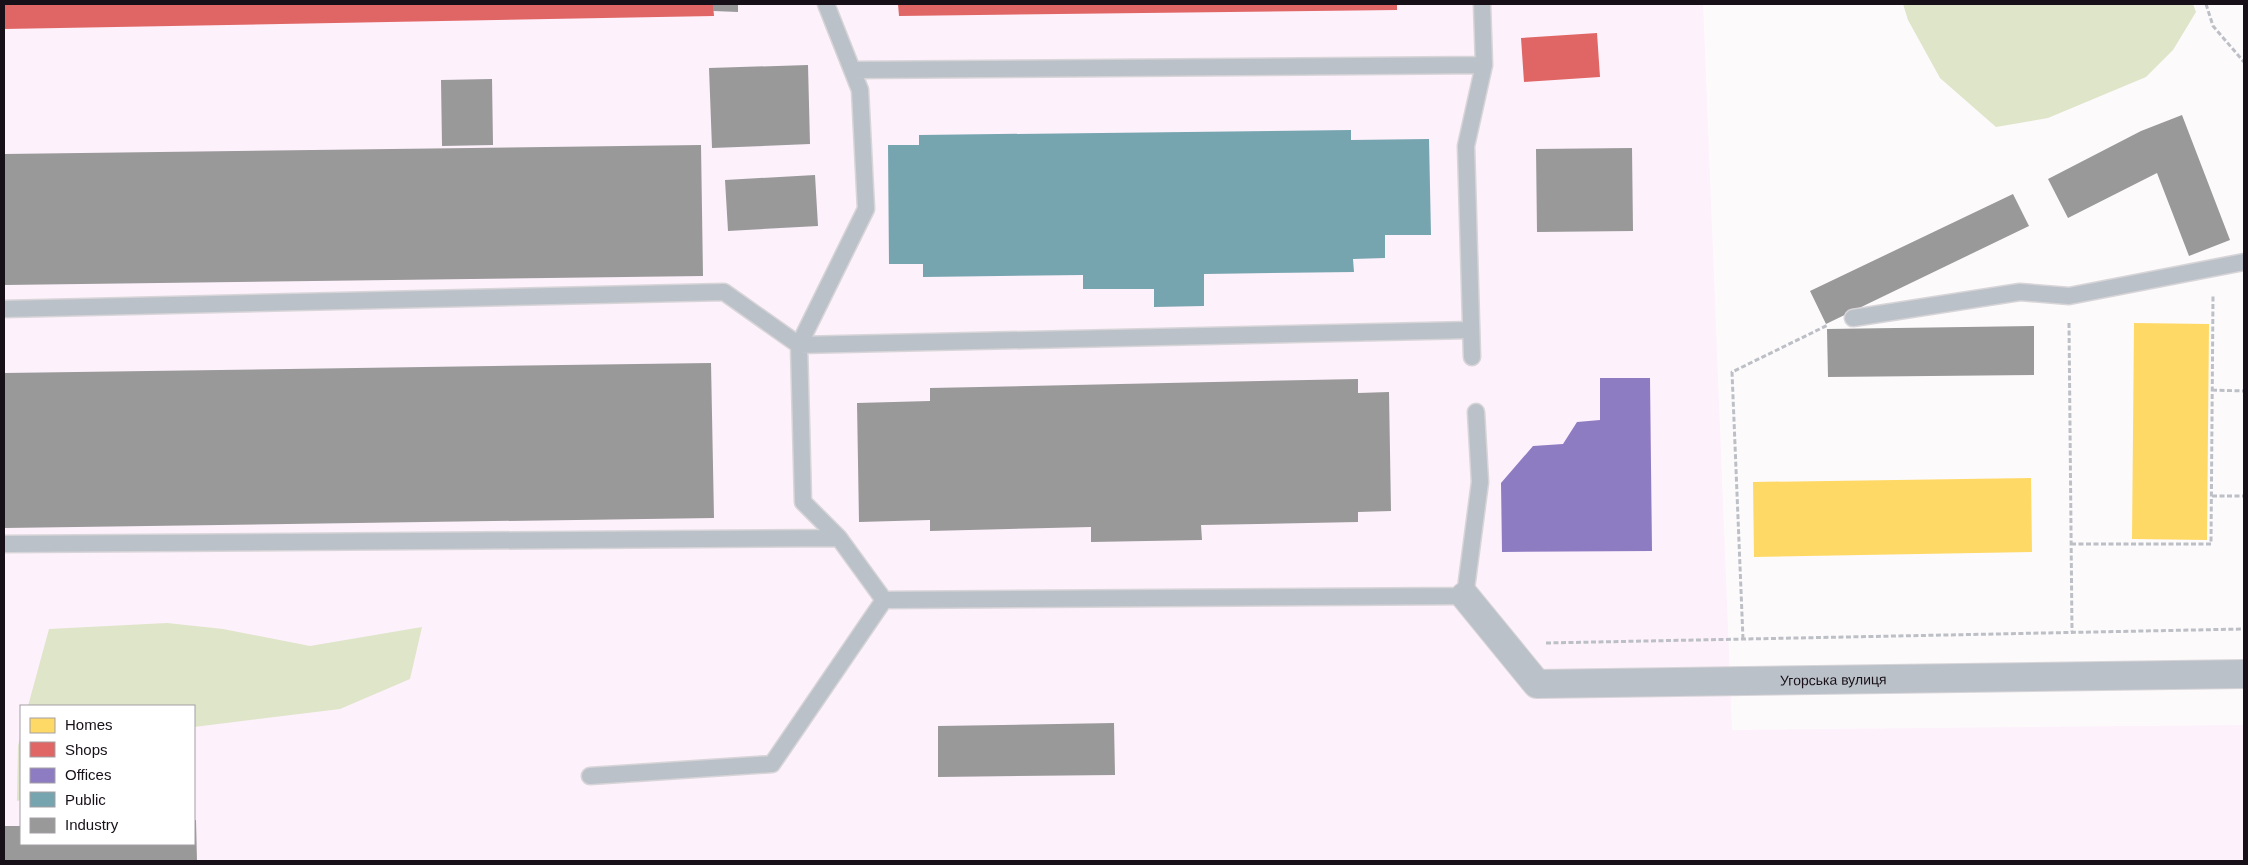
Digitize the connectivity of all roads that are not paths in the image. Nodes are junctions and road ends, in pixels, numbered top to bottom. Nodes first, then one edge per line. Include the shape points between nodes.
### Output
1 (826, 4) edge
2 (1482, 4) edge
3 (1484, 65) junction
4 (852, 70) junction
5 (2244, 262) edge
6 (4, 309) edge
7 (1853, 318) road end
8 (1470, 330) junction
9 (799, 345) junction
10 (1472, 357) dead end
11 (1476, 412) dead end
12 (839, 538) junction
13 (4, 544) edge
14 (1465, 596) junction
15 (884, 600) junction
16 (2244, 674) edge
17 (590, 776) dead end

1 - 4 lane
2 - 3 lane
3 - 4 lane
3 - 8 lane via 1466,146
4 - 9 lane via 860,90 866,208
5 - 7 lane via 2069,296 2020,292
6 - 9 lane via 724,292
8 - 9 lane
8 - 10 lane
9 - 12 lane via 802,502
11 - 14 lane via 1480,482
12 - 13 lane
12 - 15 lane
14 - 15 lane
14 - 16 street, Угорська вулиця via 1537,684
15 - 17 lane via 772,764

